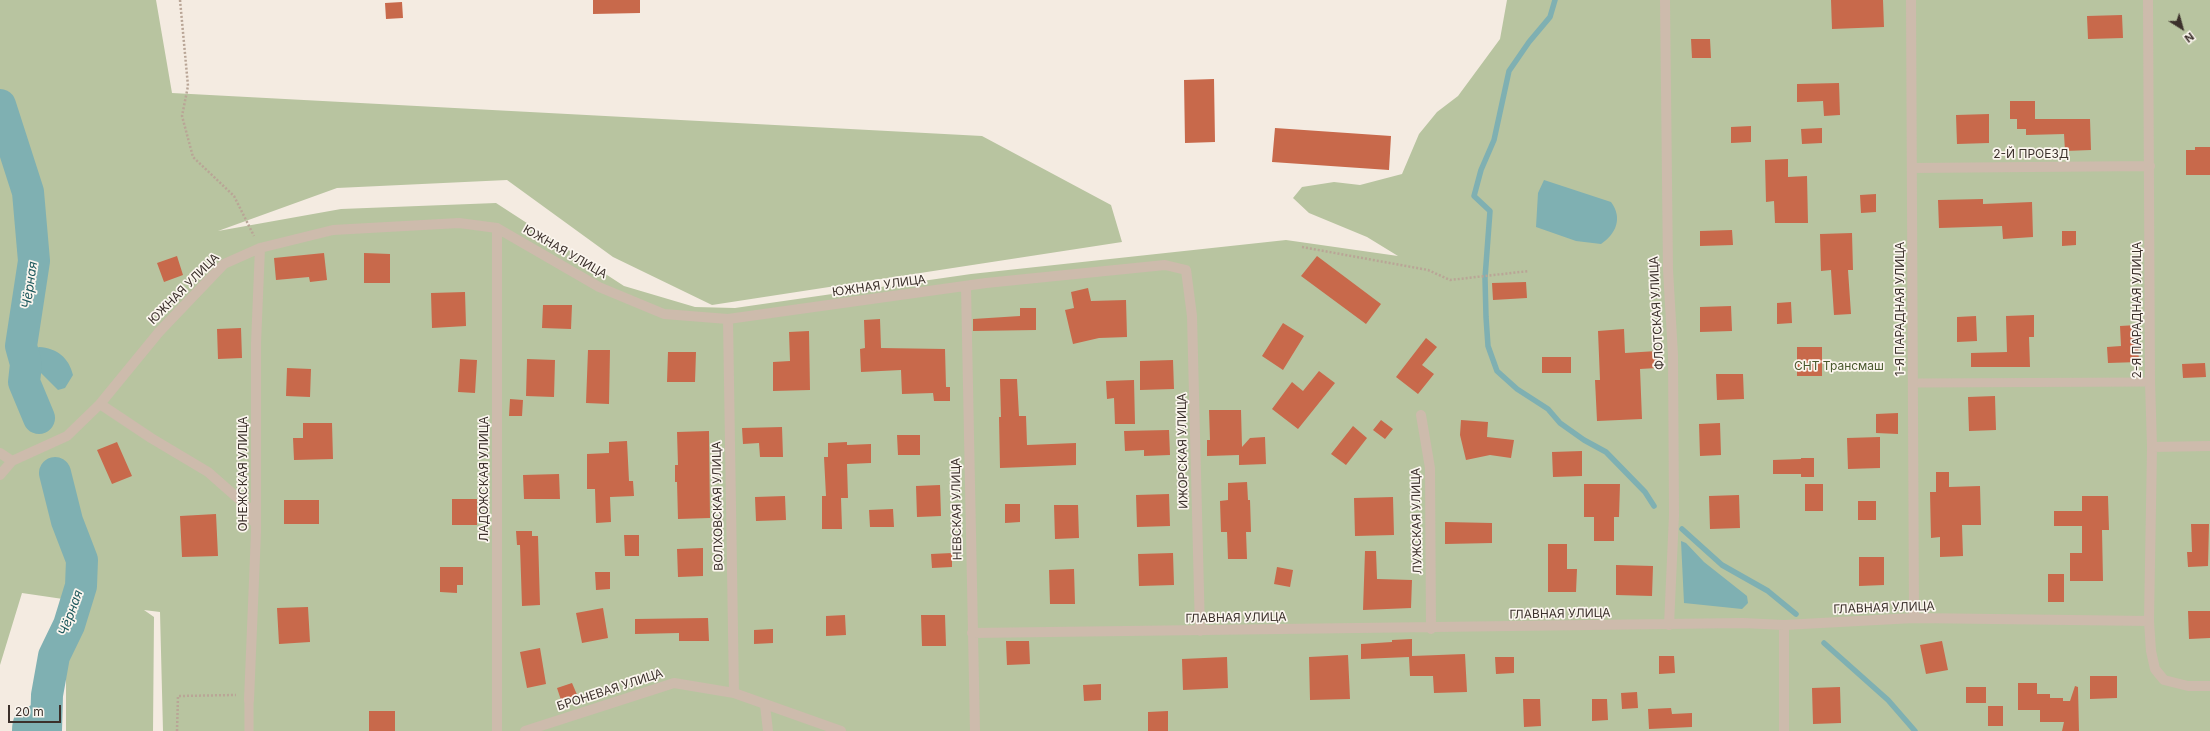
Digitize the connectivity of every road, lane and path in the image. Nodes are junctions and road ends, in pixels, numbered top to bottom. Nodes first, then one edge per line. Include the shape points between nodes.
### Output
1 (180, 0) edge
2 (1665, 0) edge
3 (1911, 0) edge
4 (2148, 0) edge
5 (2150, 166) junction
6 (1912, 168) junction
7 (497, 228) junction
8 (1302, 247) dead end
9 (260, 248) junction
10 (1186, 270) joint
11 (1529, 271) dead end
12 (966, 287) junction
13 (728, 319) junction
14 (2150, 382) junction
15 (1913, 383) junction
16 (100, 404) junction
17 (1421, 415) dead end
18 (2210, 446) edge
19 (2152, 447) junction
20 (0, 453) edge
21 (12, 461) junction
22 (0, 475) edge
23 (256, 532) junction
24 (1914, 618) junction
25 (2148, 621) junction
26 (1670, 625) junction
27 (1784, 625) junction
28 (1430, 629) junction
29 (1200, 631) junction
30 (972, 633) junction
31 (2210, 686) edge
32 (734, 693) junction
33 (249, 697) junction
34 (765, 705) junction
35 (177, 731) edge
36 (249, 731) edge
37 (497, 731) edge
38 (525, 731) edge
39 (768, 731) edge
40 (841, 731) edge
41 (975, 731) edge
42 (1784, 731) edge

1 - 9 path via 188,86 182,116 193,157 234,196
2 - 26 street, ФЛОТСКАЯ УЛИЦА via 1668,270 1673,355 1674,515
3 - 6 street, 1-Я ПАРАДНАЯ УЛИЦА
4 - 5 street, 2-Я ПАРАДНАЯ УЛИЦА
5 - 6 street, 2-Й ПРОЕЗД
5 - 14 street, 2-Я ПАРАДНАЯ УЛИЦА
6 - 15 street, 1-Я ПАРАДНАЯ УЛИЦА
7 - 9 street, ЮЖНАЯ УЛИЦА via 459,223 333,230
7 - 13 street, ЮЖНАЯ УЛИЦА via 599,287 664,314
7 - 37 street, ЛАДОЖСКАЯ УЛИЦА
8 - 11 path via 1428,270 1450,280
9 - 16 street, ЮЖНАЯ УЛИЦА via 224,264 159,332
9 - 23 street, ОНЕЖСКАЯ УЛИЦА via 256,367
10 - 12 street, ЮЖНАЯ УЛИЦА via 1165,265
10 - 29 street, ИЖОРСКАЯ УЛИЦА via 1192,316
12 - 13 street, ЮЖНАЯ УЛИЦА
12 - 30 street, НЕВСКАЯ УЛИЦА
13 - 32 street, ВОЛХОВСКАЯ УЛИЦА
14 - 15 lane
14 - 19 street, 2-Я ПАРАДНАЯ УЛИЦА
15 - 24 street, 1-Я ПАРАДНАЯ УЛИЦА
16 - 21 street, ЮЖНАЯ УЛИЦА via 67,436
16 - 23 street via 208,472 249,508
17 - 28 street, ЛУЖСКАЯ УЛИЦА via 1430,468
18 - 19 street
19 - 25 street, 2-Я ПАРАДНАЯ УЛИЦА
20 - 21 street
21 - 22 street
23 - 33 street, ОНЕЖСКАЯ УЛИЦА
24 - 25 street, ГЛАВНАЯ УЛИЦА
24 - 27 street, ГЛАВНАЯ УЛИЦА
25 - 31 street, 2-Я ПАРАДНАЯ УЛИЦА via 2155,669 2164,680 2188,686
26 - 27 street, ГЛАВНАЯ УЛИЦА
26 - 28 street, ГЛАВНАЯ УЛИЦА
27 - 42 street
28 - 29 street, ГЛАВНАЯ УЛИЦА
29 - 30 street, ГЛАВНАЯ УЛИЦА
30 - 41 street, НЕВСКАЯ УЛИЦА
32 - 34 street, БРОНЕВАЯ УЛИЦА
32 - 38 street, БРОНЕВАЯ УЛИЦА via 674,683
33 - 35 path via 178,696
33 - 36 lane
34 - 39 street
34 - 40 street, БРОНЕВАЯ УЛИЦА

